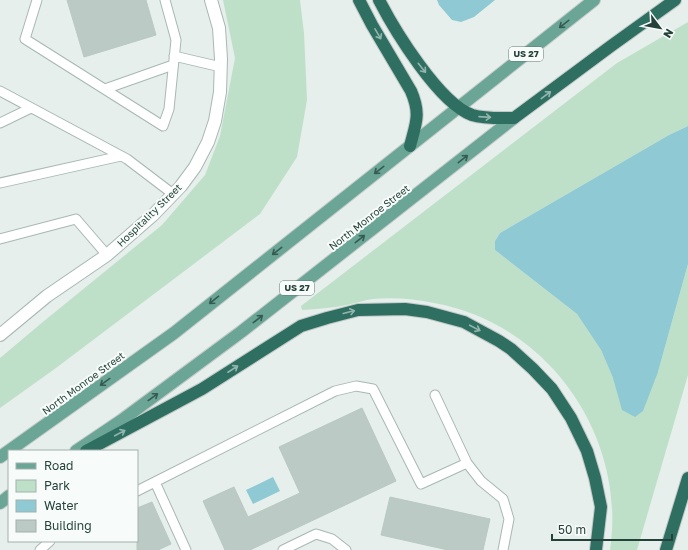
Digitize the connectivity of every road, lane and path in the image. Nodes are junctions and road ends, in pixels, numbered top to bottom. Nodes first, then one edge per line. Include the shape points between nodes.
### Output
1 (36, 0) edge
2 (165, 0) edge
3 (211, 0) edge
4 (359, 0) edge
5 (379, 0) edge
6 (594, 0) edge
7 (675, 0) edge
8 (174, 61) junction
9 (221, 67) junction
10 (105, 89) junction
11 (0, 91) edge
12 (31, 108) junction
13 (458, 108) junction
14 (514, 118) junction
15 (0, 123) edge
16 (410, 146) junction
17 (121, 156) junction
18 (0, 182) edge
19 (173, 194) junction
20 (0, 239) edge
21 (107, 255) junction
22 (0, 335) edge
23 (435, 395) dead end
24 (10, 450) edge
25 (77, 450) edge
26 (88, 450) edge
27 (466, 463) junction
28 (688, 478) edge
29 (155, 482) junction
30 (138, 490) edge
31 (49, 542) edge
32 (40, 550) edge
33 (186, 550) edge
34 (283, 550) edge
35 (346, 550) edge
36 (503, 550) edge
37 (596, 550) edge
38 (666, 550) edge

1 - 10 lane via 25,39
2 - 8 lane via 176,40
3 - 9 street, Hospitality Street via 219,28
4 -> 16 highway via 416,102 417,120
5 -> 13 highway via 413,56
6 -> 13 main road, North Monroe Street / US 27
14 -> 7 highway, North Monroe Street / US 27
8 - 9 lane
8 - 10 lane
8 - 10 lane via 169,109 163,126
9 - 19 street, Hospitality Street via 215,121 208,142 195,167
11 - 12 lane
12 - 15 lane
12 - 17 lane
13 -> 14 highway via 480,117
13 - 16 main road, North Monroe Street / US 27
25 -> 14 main road, North Monroe Street / US 27 via 241,332
16 -> 24 main road, North Monroe Street / US 27 via 174,333
17 - 18 lane
17 - 19 lane
19 - 21 street, Hospitality Street
20 - 21 lane via 76,219
21 - 22 street, Hospitality Street via 46,296
23 - 27 lane
26 -> 37 highway via 202,389 301,326 358,310 406,309 427,312 464,322 512,349 552,389 571,418 587,451 595,478 601,507
27 - 29 lane via 421,484 373,389 356,386 335,391
27 - 36 lane via 481,481 503,499 509,519
28 - 38 highway
29 - 30 lane
29 - 33 lane
31 - 32 lane
34 - 35 lane via 316,534 332,539

